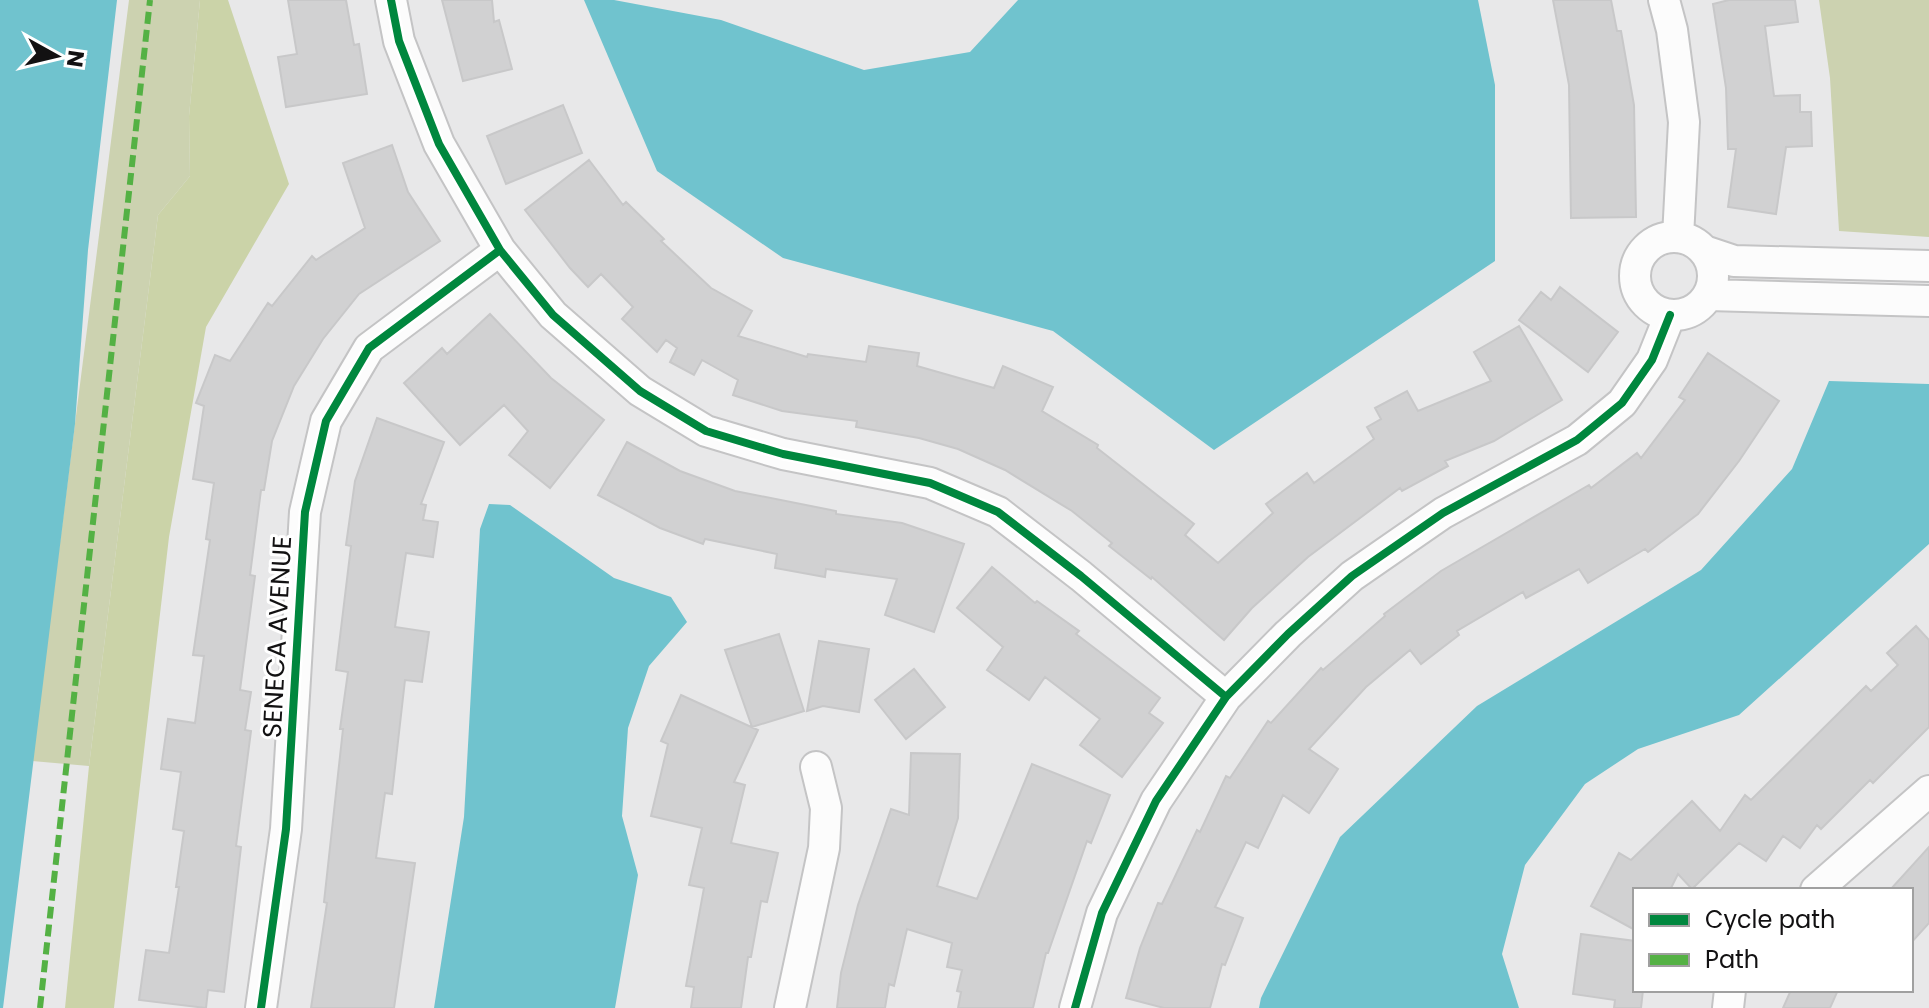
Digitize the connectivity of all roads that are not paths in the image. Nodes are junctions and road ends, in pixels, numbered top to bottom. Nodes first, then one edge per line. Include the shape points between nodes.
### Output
1 (391, 0) edge
2 (1664, 0) edge
3 (1691, 244) junction
4 (500, 250) junction
5 (1929, 266) edge
6 (1708, 295) junction
7 (1929, 301) edge
8 (1670, 315) junction
9 (1226, 697) junction
10 (816, 767) dead end
11 (1929, 791) edge
12 (1818, 888) edge
13 (261, 1008) edge
14 (790, 1008) edge
15 (1075, 1008) edge

1 - 4 street via 399,41 439,144
2 - 3 street via 1684,122
3 - 5 street via 1734,261
3 - 6 street via 1711,265
3 - 8 street via 1663,238 1649,245 1635,272 1644,300
4 - 9 street via 553,315 640,391 706,431 783,454 930,483 998,512
4 - 13 street, SENECA AVENUE via 369,348 326,421 305,512 286,829
6 - 7 street
6 - 8 street via 1685,313
8 - 9 street via 1652,360 1622,403 1577,440 1443,513 1352,576
9 - 15 street via 1142,829 1102,913
10 - 14 street via 826,808 824,848
11 - 12 street

